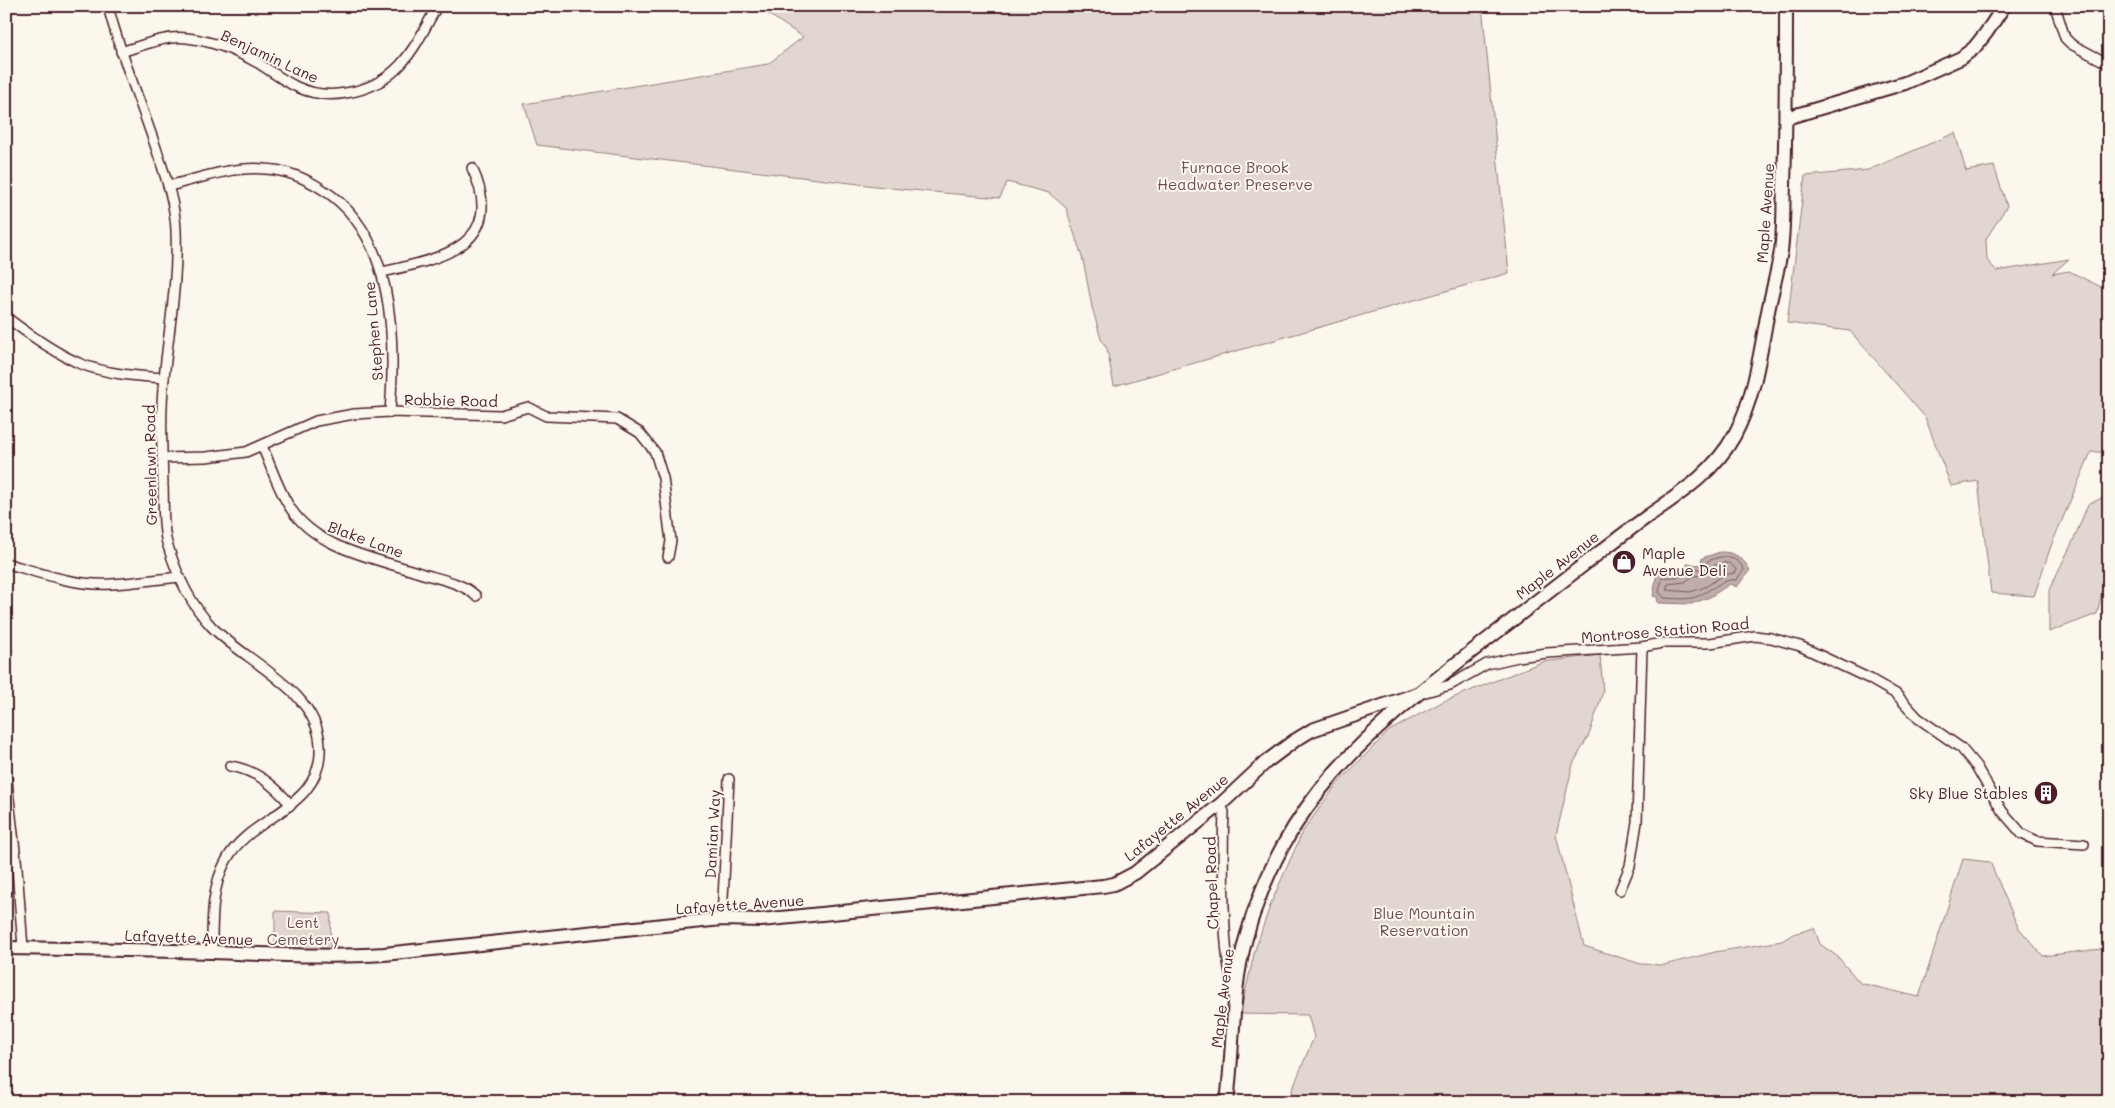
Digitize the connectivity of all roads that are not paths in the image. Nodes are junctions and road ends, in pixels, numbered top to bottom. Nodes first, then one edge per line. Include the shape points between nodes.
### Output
1 (108, 6) edge
2 (1786, 6) edge
3 (2004, 6) edge
4 (2055, 6) edge
5 (435, 10) edge
6 (121, 52) junction
7 (2109, 64) edge
8 (1786, 118) junction
9 (472, 168) dead end
10 (169, 186) junction
11 (382, 272) junction
12 (6, 317) edge
13 (164, 378) junction
14 (390, 412) junction
15 (262, 446) junction
16 (162, 458) junction
17 (668, 557) dead end
18 (6, 563) edge
19 (180, 577) junction
20 (476, 596) dead end
21 (1642, 647) junction
22 (1417, 694) junction
23 (230, 766) dead end
24 (6, 773) edge
25 (729, 779) dead end
26 (291, 804) junction
27 (1221, 804) junction
28 (2084, 844) dead end
29 (1620, 890) dead end
30 (722, 919) junction
31 (6, 948) edge
32 (23, 948) junction
33 (212, 952) junction
34 (1236, 989) junction
35 (1227, 1102) edge

1 - 6 street, Greenlawn Road
2 - 8 street, Maple Avenue
3 - 8 street via 1974,48 1961,58 1905,83
4 - 7 street via 2065,38
5 - 6 street, Benjamin Lane via 396,71 373,87 338,94 309,92 237,53 216,44 187,38
6 - 10 street, Greenlawn Road
8 - 22 street, Maple Avenue via 1781,248 1776,276 1760,360 1746,410 1727,448 1696,483 1629,530
9 - 11 street via 482,192 483,206 481,218 469,239 444,255
10 - 11 street, Stephen Lane via 250,168 301,177 344,204 367,236
10 - 13 street, Greenlawn Road via 176,228
11 - 14 street, Stephen Lane via 393,372
12 - 13 street via 80,363 133,376
13 - 16 street, Greenlawn Road
14 - 15 street, Robbie Road via 316,421
14 - 17 street, Robbie Road via 501,415 528,408 546,416 617,419 640,433 655,452 663,478 670,532
15 - 16 street, Robbie Road via 246,452 214,456
15 - 20 street, Blake Lane via 290,508 312,532 336,546 449,582
16 - 19 street, Greenlawn Road via 166,541
18 - 19 street via 64,580 94,584
19 - 26 street, Greenlawn Road via 213,628 298,697 313,717 320,744 317,773 308,789
21 - 22 street, Montrose Station Road via 1547,653 1501,660 1487,664 1450,685
21 - 28 street, Montrose Station Road via 1662,643 1710,643 1755,636 1800,646 1888,688 1918,718 1961,748 1976,766 2002,811 2022,834 2037,841
21 - 29 street via 1638,822 1630,866
22 - 27 street, Lafayette Avenue via 1312,730 1266,762
22 - 34 street, Maple Avenue via 1327,779 1296,825 1271,868 1256,908 1245,941
23 - 26 street via 258,774
24 - 32 street
25 - 30 street, Damian Way
26 - 33 street, Greenlawn Road via 240,841 225,862 215,894
27 - 30 street, Lafayette Avenue via 1135,873 1114,884 761,920
27 - 34 street, Chapel Road via 1224,812 1227,944 1231,981
30 - 33 street, Lafayette Avenue via 384,954 334,957
31 - 32 street, Lafayette Avenue
32 - 33 street, Lafayette Avenue
34 - 35 street, Maple Avenue

